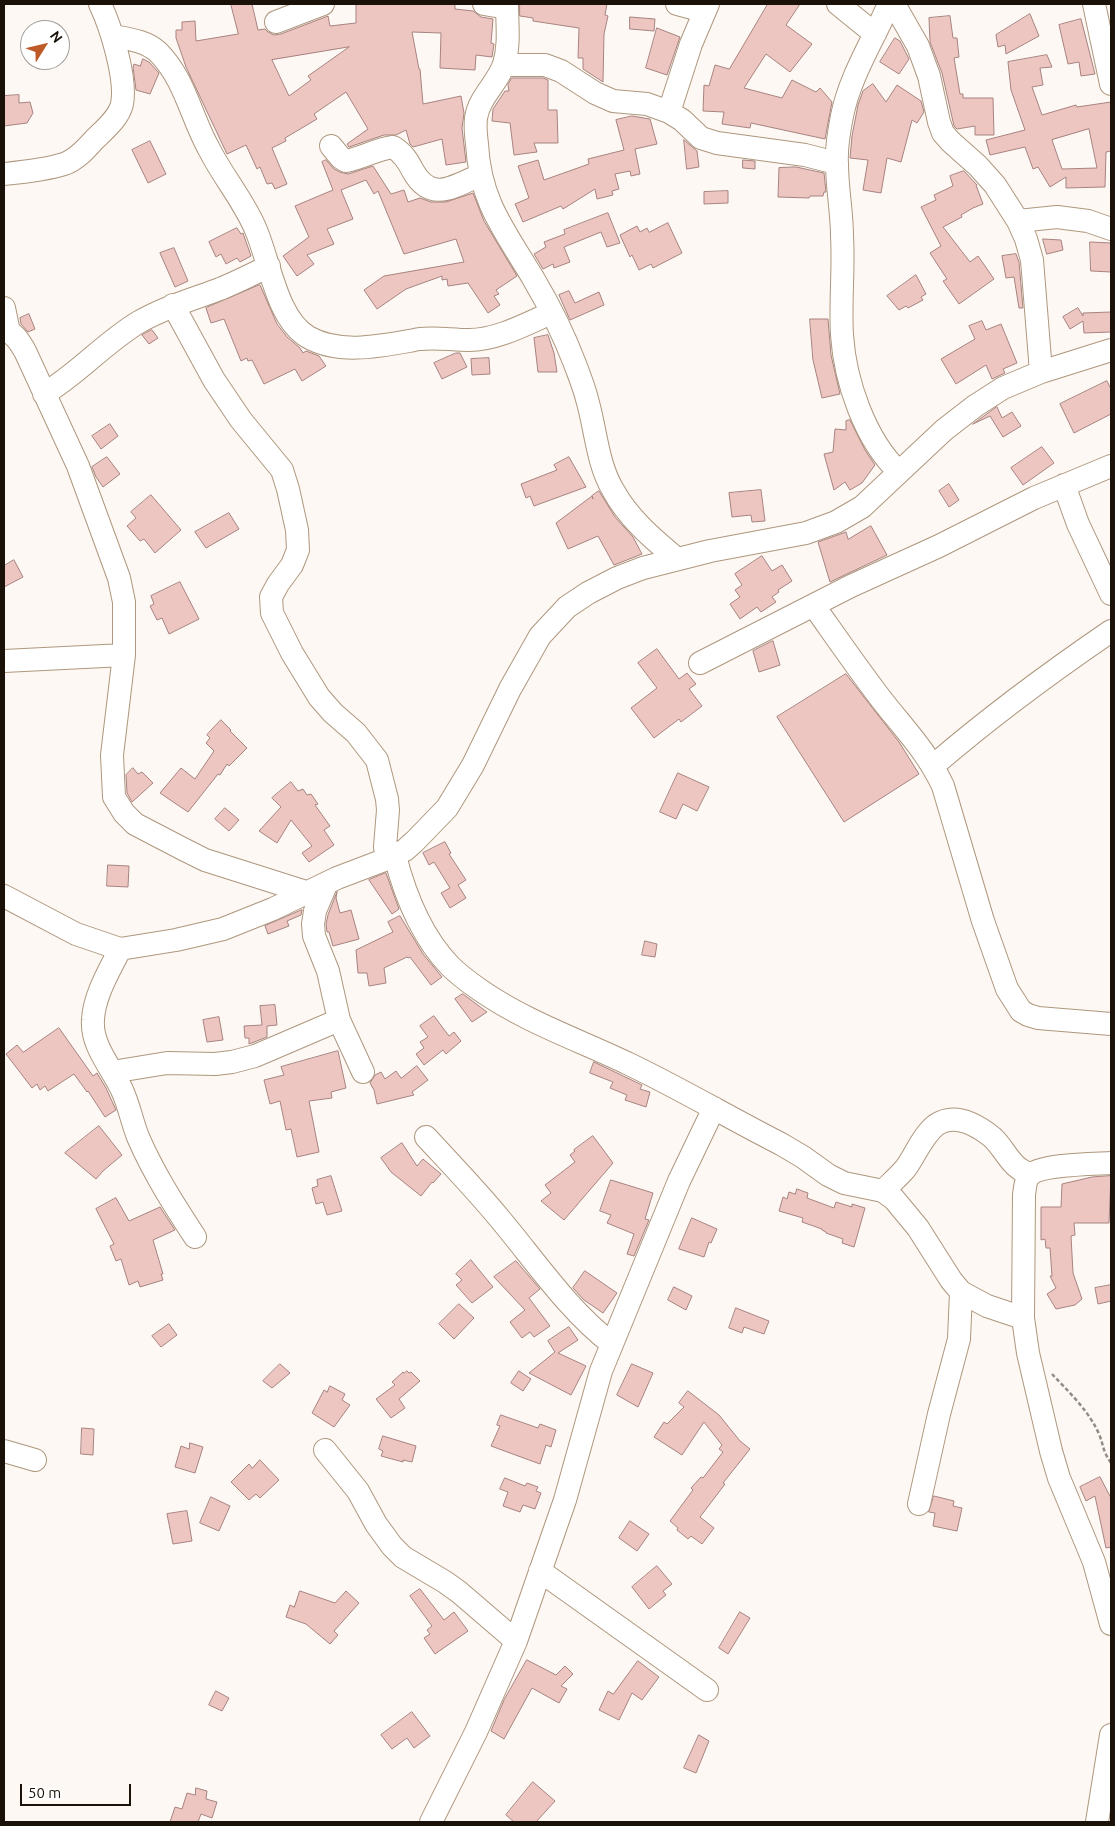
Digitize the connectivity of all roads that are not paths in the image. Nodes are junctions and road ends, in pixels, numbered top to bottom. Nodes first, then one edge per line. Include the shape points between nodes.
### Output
1 (100, 4) edge
2 (323, 4) edge
3 (484, 4) edge
4 (677, 4) edge
5 (838, 4) edge
6 (889, 4) edge
7 (894, 4) edge
8 (1094, 4) edge
9 (507, 6) edge
10 (706, 8) edge
11 (276, 22) dead end
12 (876, 34) junction
13 (113, 36) junction
14 (504, 64) junction
15 (1111, 84) edge
16 (669, 112) junction
17 (331, 146) dead end
18 (836, 163) junction
19 (4, 174) edge
20 (480, 175) junction
21 (1018, 221) junction
22 (1111, 229) edge
23 (269, 266) junction
24 (173, 305) junction
25 (4, 308) edge
26 (551, 313) junction
27 (7, 331) edge
28 (1111, 350) edge
29 (1041, 372) junction
30 (44, 394) junction
31 (1111, 466) edge
32 (900, 472) junction
33 (1064, 485) junction
34 (678, 559) junction
35 (1111, 594) edge
36 (814, 606) junction
37 (1111, 631) edge
38 (124, 655) junction
39 (4, 661) edge
40 (700, 663) dead end
41 (933, 766) junction
42 (391, 858) junction
43 (317, 889) junction
44 (4, 896) edge
45 (120, 949) junction
46 (340, 1020) junction
47 (1111, 1024) edge
48 (112, 1072) junction
49 (363, 1072) dead end
50 (714, 1108) junction
51 (426, 1137) dead end
52 (1111, 1163) edge
53 (1029, 1175) junction
54 (883, 1191) junction
55 (195, 1237) dead end
56 (961, 1292) junction
57 (1000, 1311) junction
58 (1023, 1318) junction
59 (960, 1331) junction
60 (612, 1344) junction
61 (325, 1450) dead end
62 (4, 1451) edge
63 (35, 1460) dead end
64 (919, 1504) dead end
65 (540, 1571) junction
66 (1111, 1624) edge
67 (516, 1641) junction
68 (707, 1690) dead end
69 (1111, 1735) edge
70 (431, 1822) edge
71 (1097, 1822) edge

1 - 13 street
2 - 11 street
3 - 9 street
4 - 10 street
5 - 12 street
6 - 12 street
7 - 21 street via 918,46 943,133 995,185
8 - 15 street
9 - 14 street via 509,29
10 - 16 street via 690,44
12 - 18 street via 847,97
13 - 19 street via 122,93 122,105 117,115 66,164
13 - 23 street via 146,43 167,62 182,86 215,161 248,213
14 - 16 street via 545,65 614,101 647,104
14 - 20 street via 476,117
16 - 18 street via 701,138 717,143 805,155
17 - 20 street via 346,161 393,147 403,154 418,180 436,191
18 - 32 street via 842,216 845,360 864,420 876,444
20 - 26 street via 496,219
21 - 22 street via 1058,217 1088,221
21 - 29 street via 1032,260
23 - 24 street via 222,288
23 - 26 street via 289,319 309,337 338,346 361,347 422,339 483,339
24 - 30 street via 117,336 60,385
24 - 42 street via 214,380 282,470 297,530 298,550 272,597 272,613 319,697 356,733 377,760 387,799 385,847
25 - 27 street
26 - 34 street via 574,361 611,488 636,522
27 - 30 street via 25,351
28 - 29 street
29 - 32 street via 1003,388 975,406
30 - 38 street via 78,466 119,578 124,602
31 - 33 street
32 - 34 street via 862,507 836,522 806,533
33 - 35 street via 1078,524
33 - 36 street
34 - 42 street via 617,578 568,606 540,636 447,808 415,841
36 - 40 street
36 - 41 street
37 - 41 street via 974,730
38 - 39 street
38 - 43 street via 112,755 114,797 124,813 135,824 205,860
41 - 47 street via 946,795 1007,989 1021,1011 1038,1018
42 - 43 street
42 - 50 street via 434,948 452,968 515,1012 630,1064
43 - 45 street via 222,929
43 - 46 street via 314,936 328,971
44 - 45 street via 76,934
45 - 48 street via 101,990 92,1021 99,1048
46 - 48 street via 255,1056 232,1062 167,1063
46 - 49 street
48 - 55 street via 147,1155
50 - 54 street via 844,1183
50 - 60 street via 679,1181
51 - 60 street via 499,1218 560,1293
52 - 53 street via 1037,1170
53 - 54 street via 1012,1163 999,1144 984,1131 960,1120 949,1120 936,1125 904,1169
53 - 58 street via 1024,1195
54 - 56 street via 907,1213
56 - 57 street
56 - 59 street
57 - 58 street
57 - 59 street
58 - 66 street via 1051,1451 1094,1562
59 - 64 street
60 - 65 street
61 - 67 street via 358,1492 392,1546 459,1592
62 - 63 street
65 - 67 street
65 - 68 street
67 - 70 street
69 - 71 street

